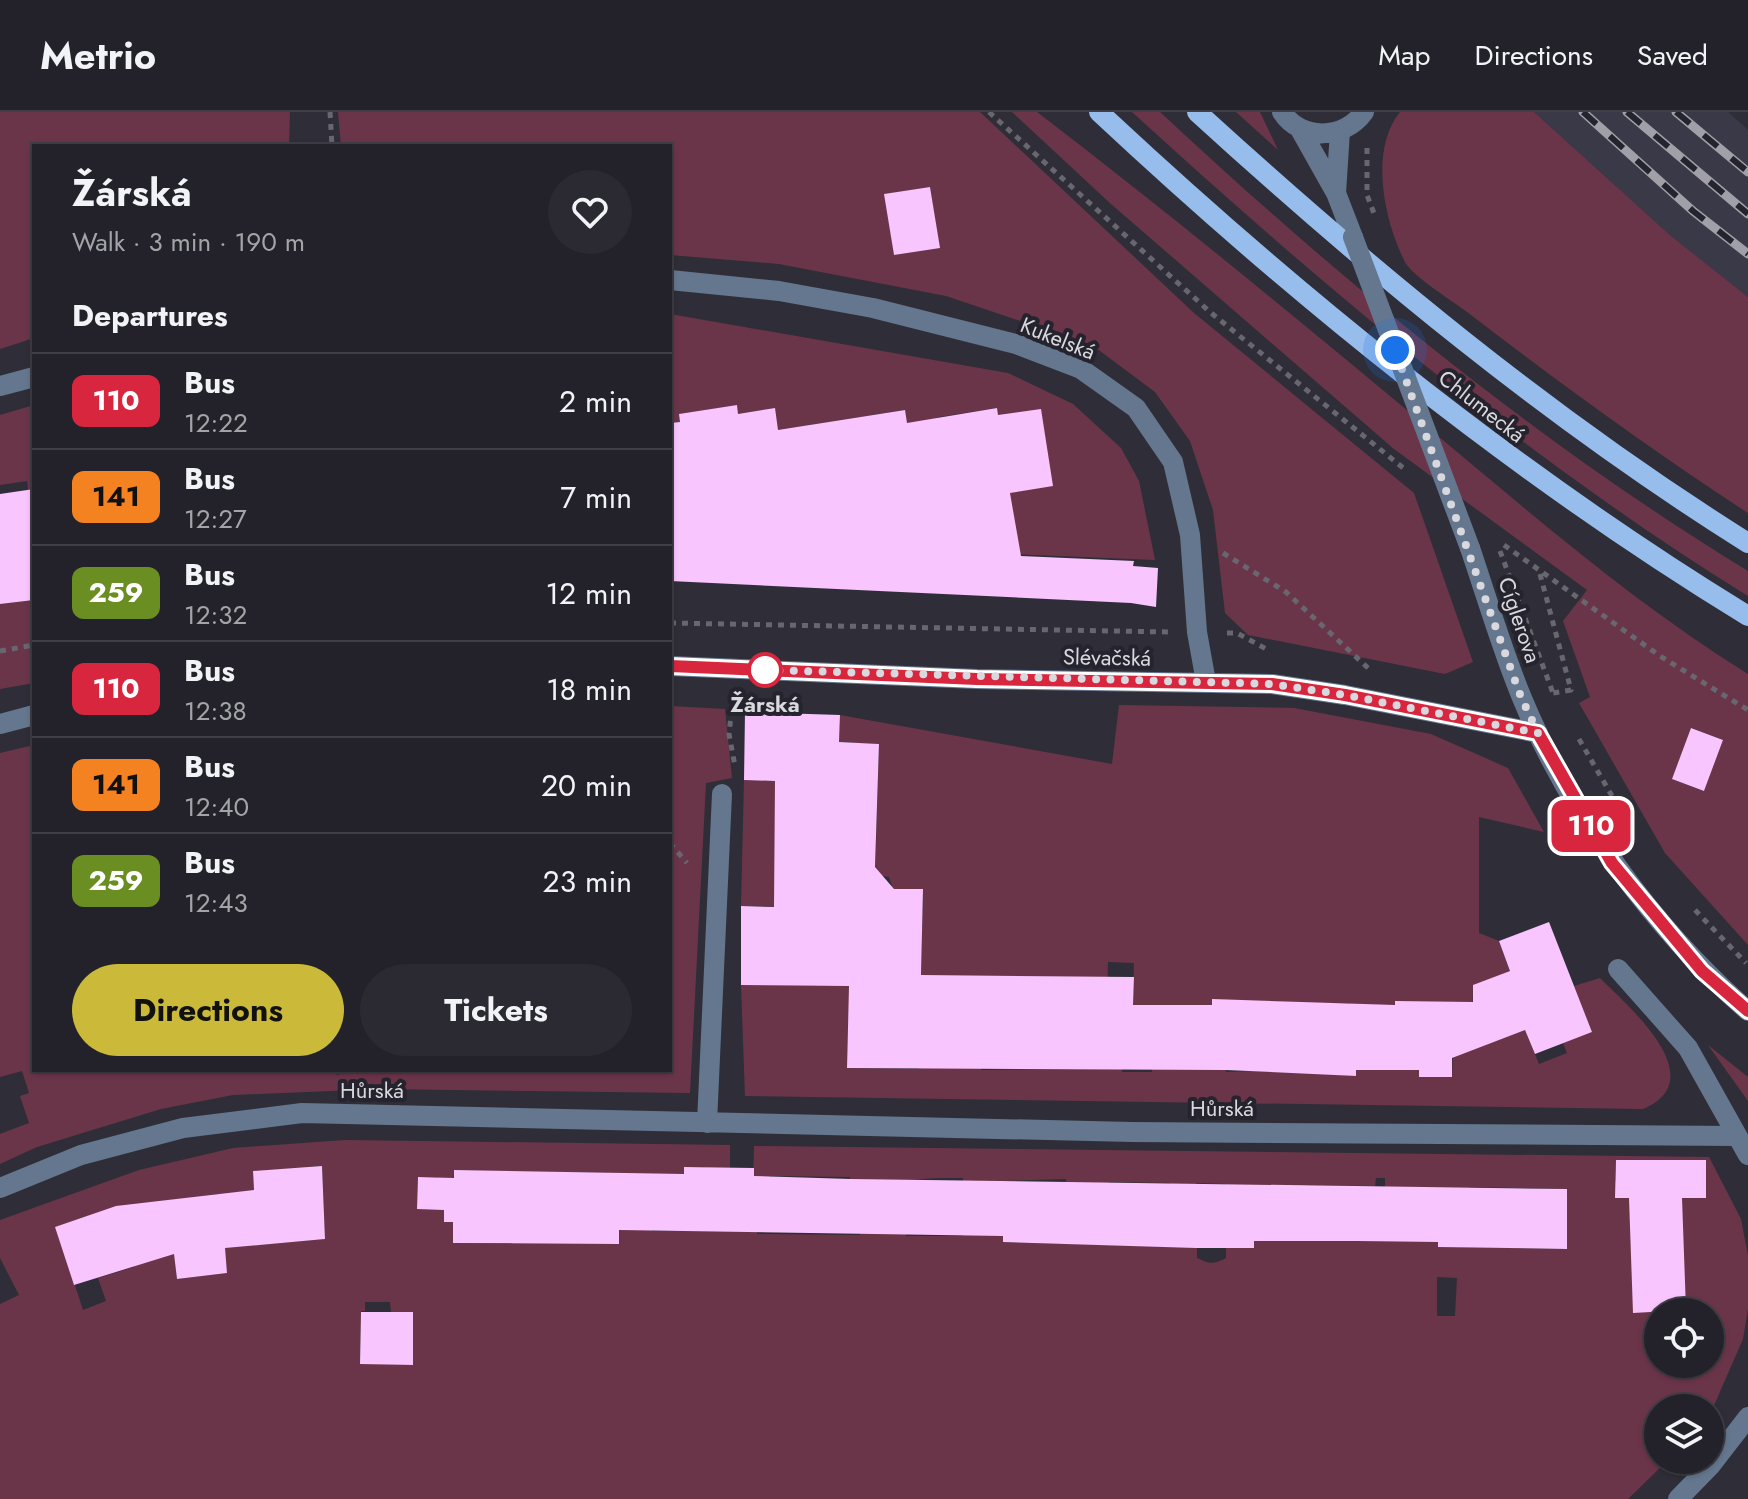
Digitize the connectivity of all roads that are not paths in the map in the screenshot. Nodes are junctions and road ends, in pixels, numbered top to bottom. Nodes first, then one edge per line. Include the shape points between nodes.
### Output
1 (1099, 112) edge
2 (1197, 112) edge
3 (1282, 112) edge
4 (1364, 112) edge
5 (1300, 129) junction
6 (1340, 131) junction
7 (1336, 193) junction
8 (672, 280) edge
9 (32, 378) edge
10 (0, 386) edge
11 (1748, 543) edge
12 (1748, 616) edge
13 (672, 666) edge
14 (1206, 682) junction
15 (32, 716) edge
16 (0, 724) edge
17 (1538, 733) junction
18 (722, 794) road end
19 (1618, 969) dead end
20 (1748, 1011) edge
21 (707, 1123) junction
22 (1737, 1136) junction
23 (1748, 1155) edge
24 (0, 1188) edge
25 (1748, 1417) edge
26 (1678, 1499) edge

1 - 12 main road, Chlumecká via 1365,344 1511,459
2 - 11 main road, Chlumecká via 1426,313 1606,449
3 - 5 street, Cíglerova
4 - 6 street
5 - 6 street
5 - 7 street, Cíglerova
6 - 7 street, Cíglerova
7 - 17 street, Cíglerova, bridge
8 - 14 street, Kukelská via 873,308 1016,344 1081,369 1136,408 1173,462 1190,535
9 - 10 street
13 - 14 street, Slévačská
14 - 17 street, Slévačská via 1272,684 1345,695
15 - 16 street
17 - 20 street, Cíglerova via 1612,863 1702,971
18 - 21 street
19 - 22 street via 1688,1048
21 - 22 street, Hůrská
21 - 24 street, Hůrská via 302,1113 183,1128 81,1155
22 - 23 street
25 - 26 street

